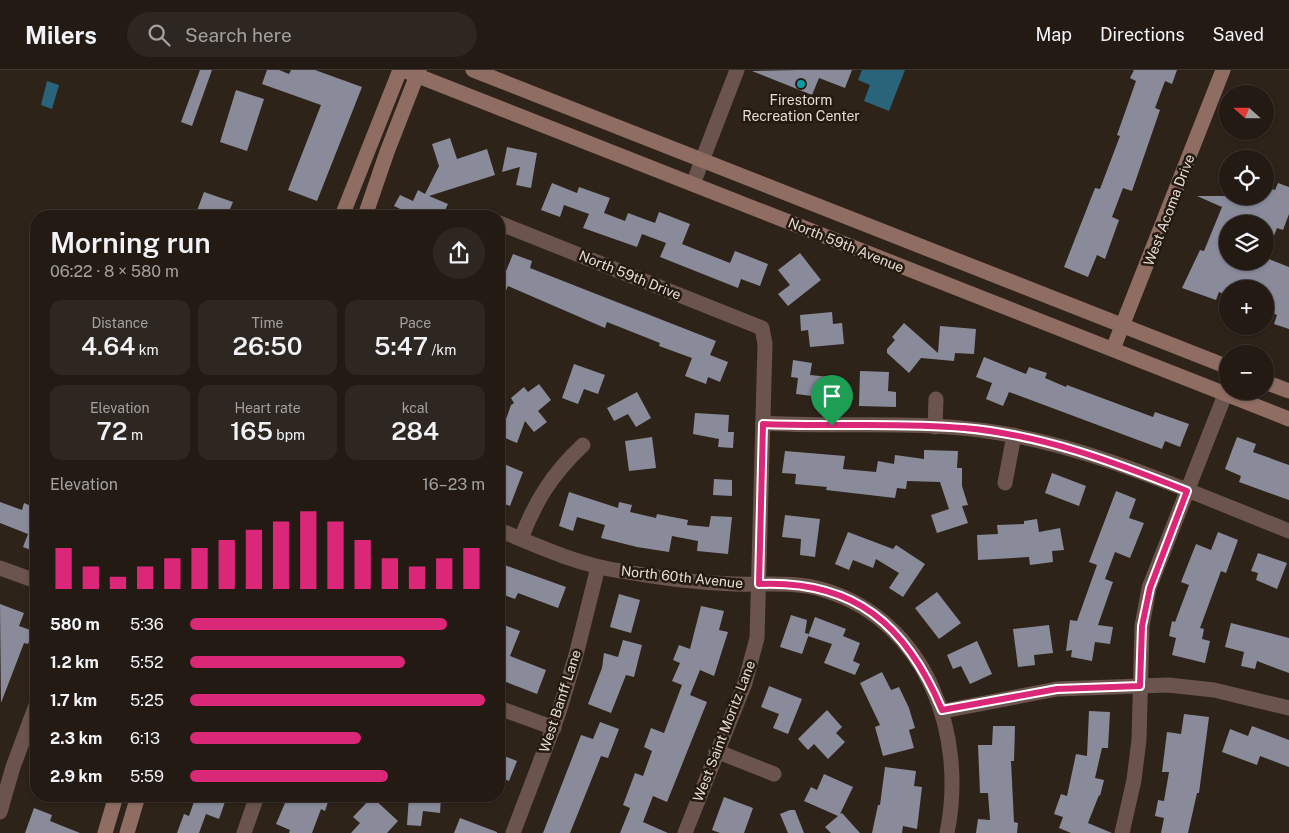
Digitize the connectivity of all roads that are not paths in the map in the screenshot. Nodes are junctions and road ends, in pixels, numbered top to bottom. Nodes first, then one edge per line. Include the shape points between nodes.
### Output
1 (473, 70) edge
2 (737, 70) edge
3 (1223, 70) edge
4 (410, 71) edge
5 (703, 159) junction
6 (693, 184) junction
7 (345, 210) edge
8 (367, 210) edge
9 (505, 225) edge
10 (1123, 325) junction
11 (762, 328) joint
12 (1113, 350) junction
13 (1219, 363) edge
14 (1274, 385) edge
15 (1219, 388) edge
16 (1289, 391) edge
17 (936, 399) dead end
18 (1222, 400) edge
19 (1248, 400) edge
20 (1289, 419) edge
21 (763, 424) junction
22 (935, 427) junction
23 (1014, 435) junction
24 (582, 445) dead end
25 (1005, 483) dead end
26 (1187, 491) junction
27 (1289, 531) edge
28 (505, 532) edge
29 (521, 539) junction
30 (598, 567) junction
31 (0, 568) edge
32 (30, 579) edge
33 (759, 584) junction
34 (1140, 686) junction
35 (1289, 708) edge
36 (505, 710) edge
37 (942, 710) junction
38 (30, 722) edge
39 (554, 728) junction
40 (716, 751) junction
41 (774, 774) dead end
42 (114, 802) edge
43 (136, 802) edge
44 (255, 802) edge
45 (0, 812) edge
46 (105, 833) edge
47 (127, 833) edge
48 (244, 833) edge
49 (513, 833) edge
50 (685, 833) edge
51 (947, 833) edge
52 (1122, 833) edge

1 - 5 main road, North 59th Avenue
2 - 5 street
3 - 10 main road, West Acoma Drive
4 - 6 main road, North 59th Avenue
4 - 7 main road
4 - 8 main road
5 - 6 street
5 - 10 main road, North 59th Avenue
6 - 12 main road, North 59th Avenue
9 - 11 street, North 59th Drive
10 - 12 main road, West Acoma Drive
10 - 13 main road, North 59th Avenue
11 - 21 street, West Saint Moritz Lane via 765,344
12 - 15 main road, North 59th Avenue
14 - 16 main road
17 - 22 street
18 - 26 street
19 - 20 main road, North 59th Avenue
21 - 22 street
21 - 33 street, West Saint Moritz Lane
22 - 23 street
23 - 25 street
23 - 26 street via 1083,452
24 - 29 street via 552,476 540,494
26 - 27 street
26 - 34 street via 1150,588 1142,626
28 - 29 street, North 60th Avenue
29 - 30 street, North 60th Avenue
30 - 33 street, North 60th Avenue via 687,581
30 - 39 street, West Banff Lane
31 - 32 street
33 - 37 street, North 60th Avenue via 823,589 867,608 904,641 933,687
33 - 40 street, West Saint Moritz Lane via 757,638 751,664
34 - 35 street via 1168,685 1214,690
34 - 37 street via 1057,689
34 - 52 street via 1139,740
36 - 39 street
37 - 51 street via 952,790
38 - 45 street
39 - 49 street, West Banff Lane
40 - 41 street
40 - 50 street, West Saint Moritz Lane
42 - 46 main road
43 - 47 main road
44 - 48 street

